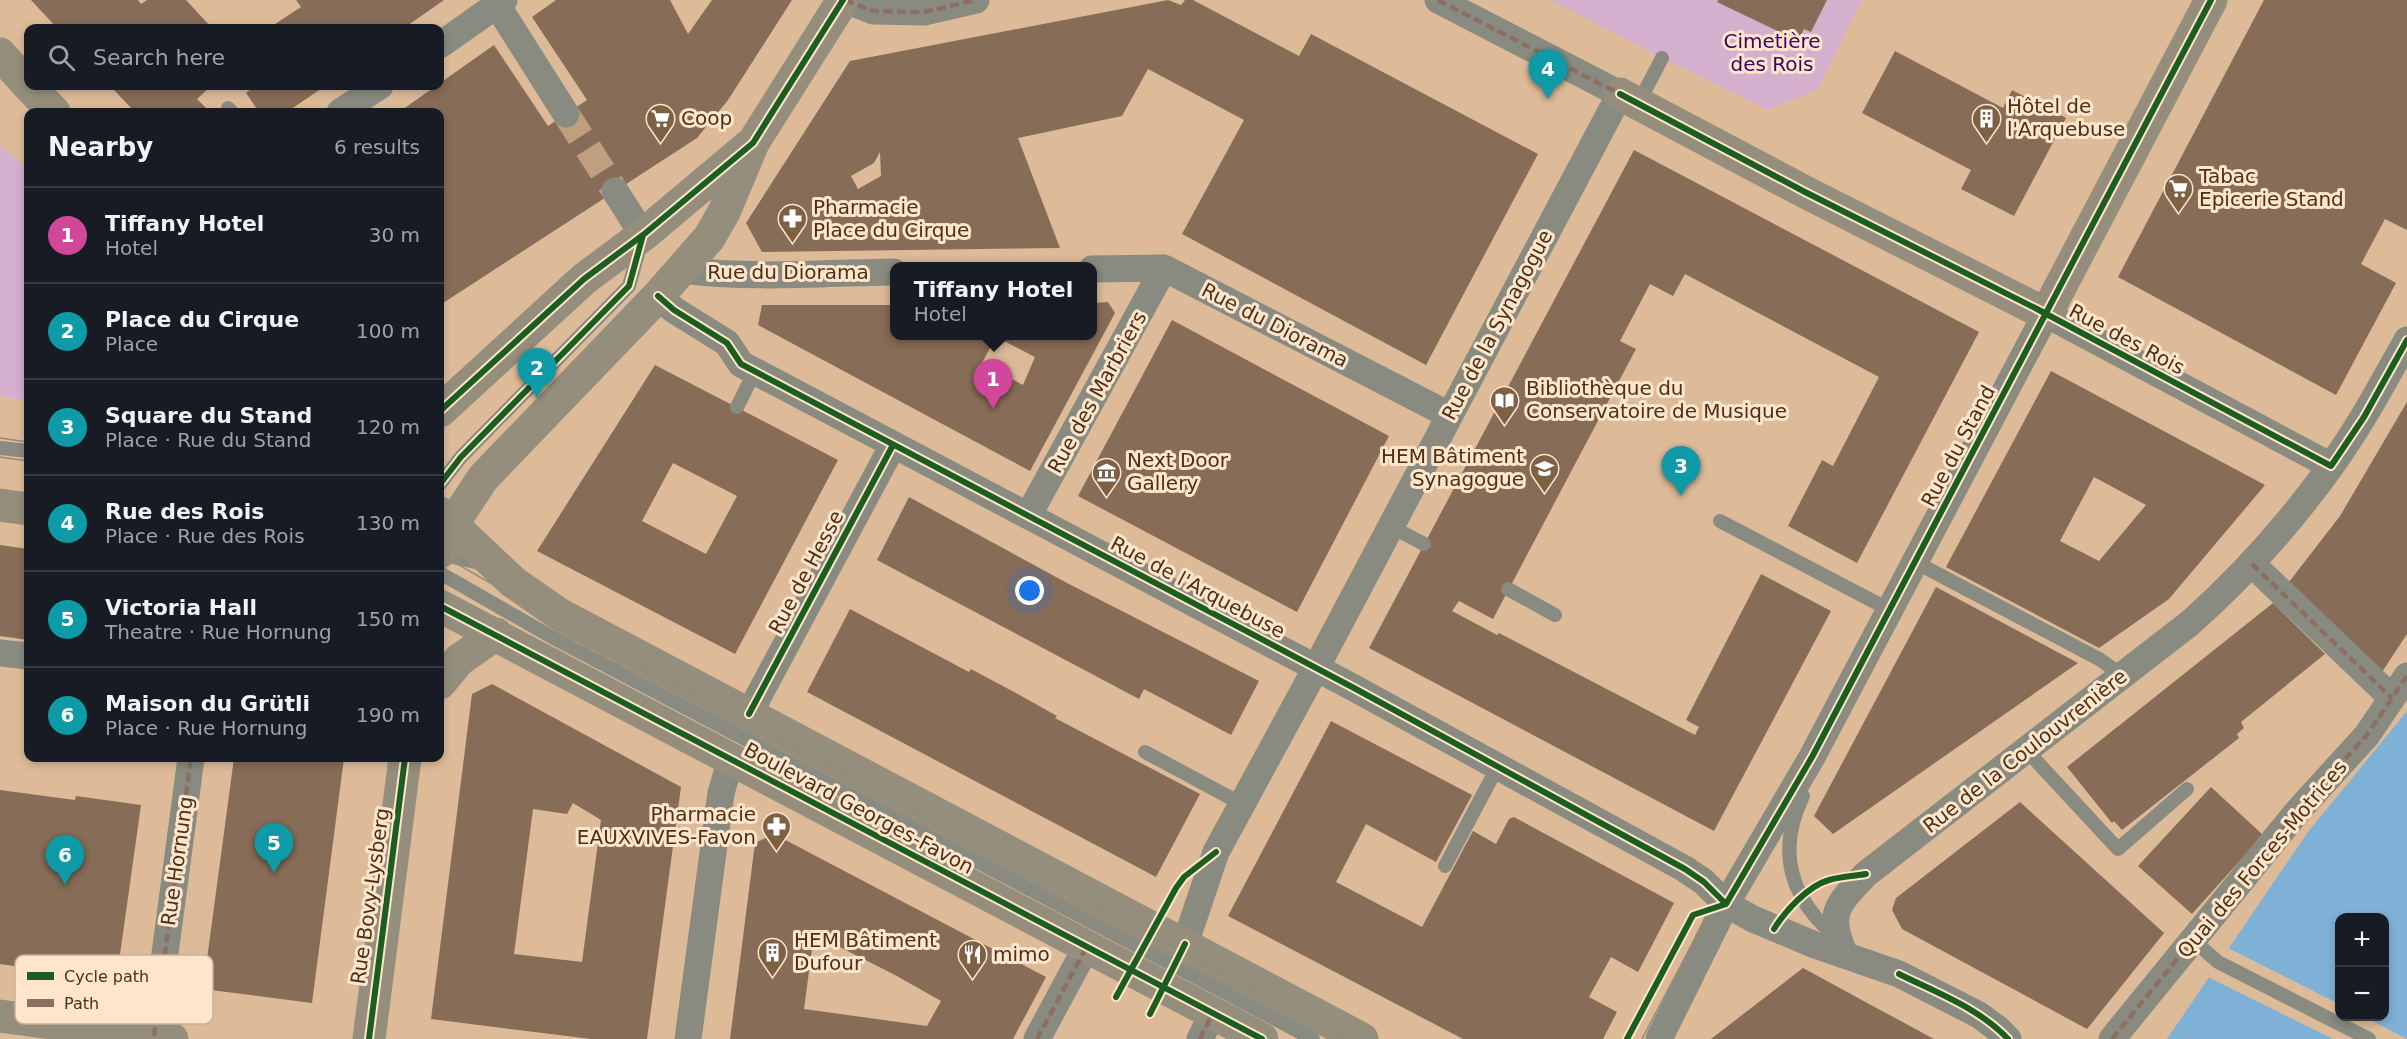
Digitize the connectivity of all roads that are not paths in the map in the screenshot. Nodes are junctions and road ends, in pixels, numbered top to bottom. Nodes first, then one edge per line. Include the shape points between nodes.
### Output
1 (844, 0) edge
2 (976, 0) edge
3 (1438, 0) edge
4 (2211, 0) edge
5 (500, 3) edge
6 (444, 42) edge
7 (0, 54) edge
8 (1662, 58) dead end
9 (24, 77) edge
10 (0, 85) edge
11 (24, 90) edge
12 (26, 90) edge
13 (374, 90) edge
14 (41, 93) edge
15 (1629, 99) junction
16 (346, 108) edge
17 (566, 114) tunnel mouth
18 (753, 143) junction
19 (615, 191) tunnel mouth
20 (643, 235) junction
21 (1164, 268) junction
22 (1097, 269) edge
23 (682, 270) junction
24 (890, 272) edge
25 (658, 296) junction
26 (2046, 314) junction
27 (2407, 340) edge
28 (748, 367) junction
29 (444, 407) edge
30 (737, 407) dead end
31 (1449, 415) junction
32 (893, 445) junction
33 (0, 448) edge
34 (24, 451) edge
35 (2331, 466) junction
36 (444, 479) edge
37 (0, 505) edge
38 (24, 508) edge
39 (1028, 516) junction
40 (1720, 521) dead end
41 (1389, 526) junction
42 (444, 535) edge
43 (444, 537) edge
44 (1424, 544) dead end
45 (1915, 562) junction
46 (2252, 564) junction
47 (444, 575) edge
48 (1508, 589) dead end
49 (444, 608) edge
50 (1890, 610) junction
51 (1555, 615) dead end
52 (496, 634) junction
53 (0, 653) edge
54 (24, 656) edge
55 (1316, 668) junction
56 (2122, 675) junction
57 (2407, 676) edge
58 (444, 678) edge
59 (2392, 698) junction
60 (749, 714) junction
61 (2027, 751) junction
62 (1145, 752) dead end
63 (1812, 757) junction
64 (730, 759) junction
65 (191, 762) edge
66 (404, 762) edge
67 (1498, 766) junction
68 (2187, 789) dead end
69 (1242, 804) junction
70 (1444, 866) dead end
71 (1726, 904) junction
72 (2194, 941) junction
73 (1185, 944) junction
74 (1087, 946) junction
75 (1841, 947) junction
76 (171, 955) edge
77 (0, 1016) edge
78 (15, 1018) edge
79 (59, 1024) edge
80 (1206, 1026) edge
81 (163, 1038) edge
82 (369, 1039) edge
83 (688, 1039) edge
84 (1037, 1039) edge
85 (1262, 1039) edge
86 (1313, 1039) edge
87 (1362, 1039) edge
88 (1659, 1039) edge
89 (2008, 1039) edge
90 (2112, 1039) edge
91 (2368, 1039) edge

1 - 2 street via 873,11 924,12
1 - 18 street
3 - 15 street, Rue des Rois
4 - 26 street, Rue du Stand
5 - 6 street
5 - 17 street
7 - 9 street
8 - 15 lane
10 - 11 street
12 - 14 street
13 - 16 street
15 - 26 street, Rue des Rois
15 - 31 street, Rue de la Synagogue
18 - 20 street
18 - 23 street via 724,212 709,238
19 - 20 street
20 - 29 street via 584,279
20 - 36 lane via 629,286
21 - 22 street, Rue du Diorama
21 - 31 street, Rue du Diorama
21 - 39 street, Rue des Marbriers
23 - 24 street, Rue du Diorama via 762,274
23 - 25 street
25 - 28 street, Rue de l'Arquebuse via 728,343
25 - 42 street via 483,478
26 - 35 street, Rue des Rois
26 - 45 street, Rue du Stand
27 - 35 street, Rue de la Coulouvrenière
28 - 30 lane
28 - 32 street, Rue de l'Arquebuse
31 - 41 street, Rue de la Synagogue
32 - 39 street, Rue de l'Arquebuse
32 - 60 street, Rue de Hesse
33 - 34 lane
35 - 46 street, Rue de la Coulouvrenière
37 - 38 street
39 - 55 street, Rue de l'Arquebuse
40 - 50 lane
41 - 44 lane
41 - 55 street, Rue de la Synagogue
43 - 60 street, Boulevard Georges-Favon via 495,566 532,598 559,614
45 - 50 street, Rue du Stand
45 - 56 lane
46 - 56 street, Rue de la Coulouvrenière via 2190,623
46 - 59 street
47 - 86 lane via 550,636
48 - 51 lane
49 - 52 street, Boulevard Georges-Favon
50 - 63 street, Rue du Stand
52 - 58 street via 459,660
52 - 64 street, Boulevard Georges-Favon
53 - 54 street
55 - 67 street, Rue de l'Arquebuse
55 - 69 street, Rue de la Synagogue
56 - 61 street, Rue de la Coulouvrenière
57 - 59 street, Quai des Forces-Motrices
59 - 72 street, Quai des Forces-Motrices via 2367,735 2297,812
60 - 73 street, Boulevard Georges-Favon
61 - 68 lane via 2118,849
61 - 75 street, Rue de la Coulouvrenière via 1866,874 1845,896 1836,911 1834,927
62 - 69 lane
63 - 71 street, Rue du Stand
63 - 75 lane via 1791,829 1791,868 1808,911
64 - 74 street, Boulevard Georges-Favon
64 - 83 street via 721,794
65 - 76 street, Rue Hornung
66 - 82 street, Rue Bovy-Lysberg
67 - 70 lane
67 - 71 street, Rue de l'Arquebuse via 1685,869
69 - 73 street, Rue de la Synagogue via 1216,852
71 - 75 street, Rue de l'Arquebuse via 1774,929
71 - 88 street, Rue du Stand
72 - 90 street, Quai des Forces-Motrices
72 - 91 lane via 2218,962
73 - 87 street, Boulevard Georges-Favon
74 - 80 street, Boulevard Georges-Favon
74 - 84 street
75 - 89 street, Rue de l'Arquebuse via 1979,1015
77 - 78 street
79 - 81 street
80 - 85 street, Boulevard Georges-Favon

